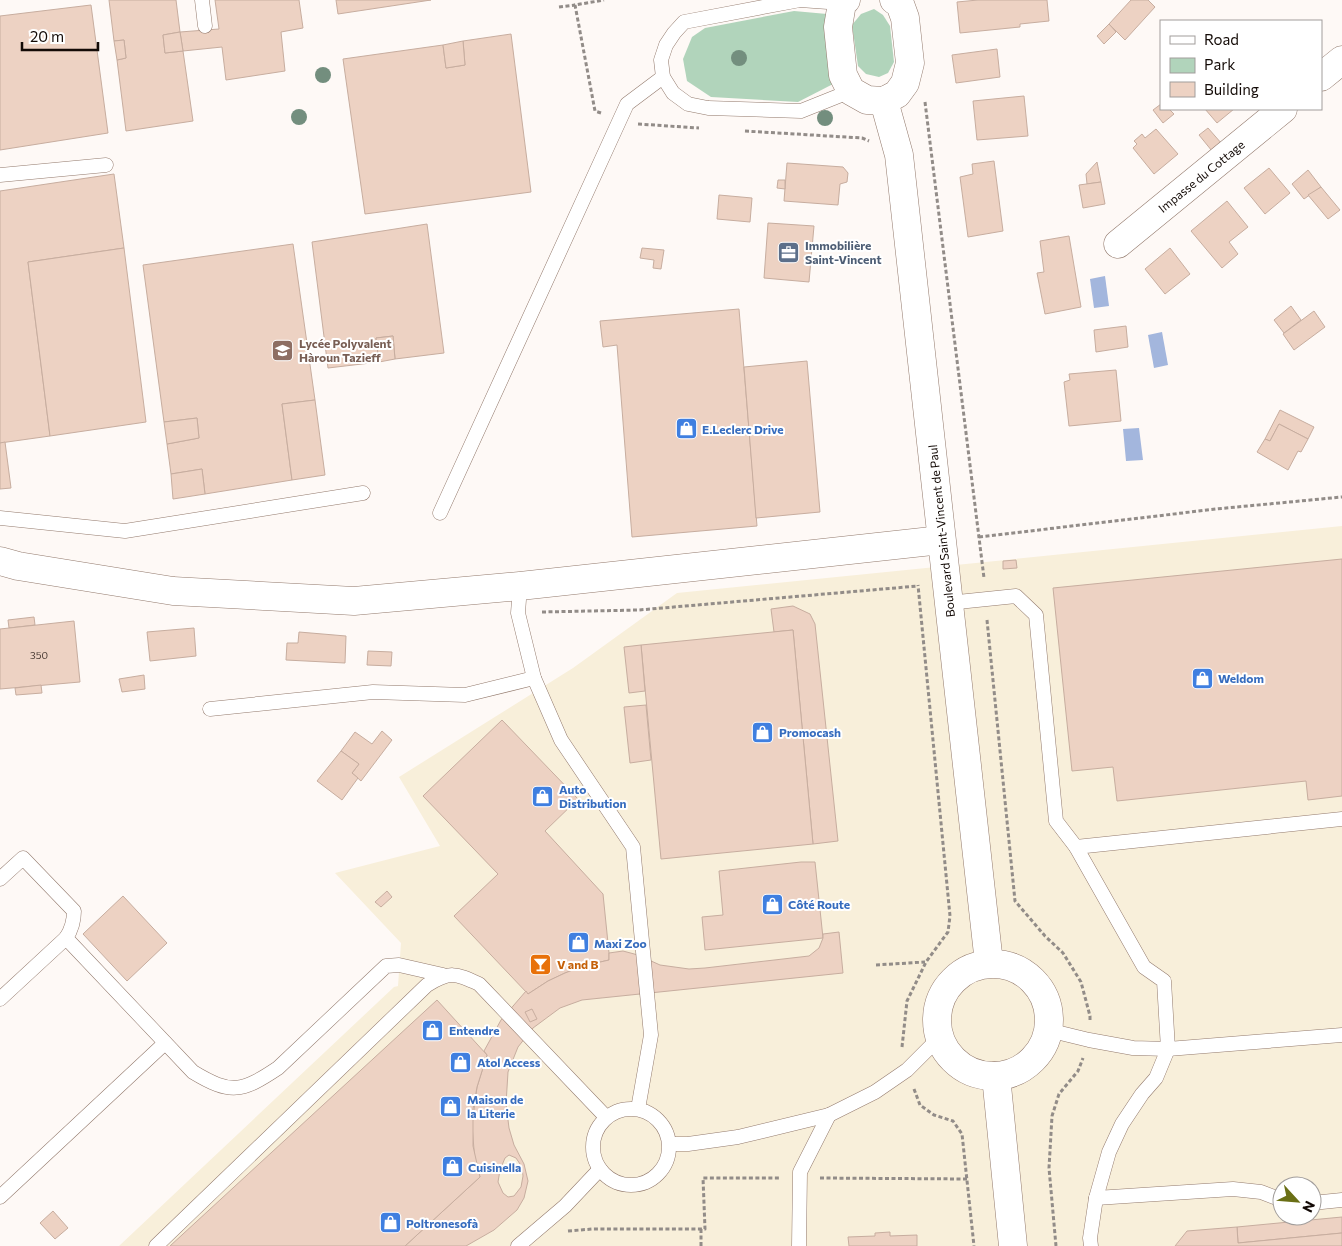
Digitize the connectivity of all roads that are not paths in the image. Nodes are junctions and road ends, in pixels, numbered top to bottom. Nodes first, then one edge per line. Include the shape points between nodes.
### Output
1 (202, 0) edge
2 (894, 0) edge
3 (844, 1) edge
4 (205, 26) dead end
5 (1342, 60) edge
6 (663, 77) junction
7 (1322, 77) edge
8 (851, 91) junction
9 (884, 101) junction
10 (1282, 110) edge
11 (106, 165) dead end
12 (0, 175) edge
13 (1118, 244) dead end
14 (363, 493) dead end
15 (440, 513) dead end
16 (0, 518) edge
17 (941, 540) junction
18 (0, 561) edge
19 (520, 586) junction
20 (948, 603) junction
21 (534, 678) junction
22 (210, 709) dead end
23 (1342, 820) edge
24 (1076, 847) junction
25 (0, 879) edge
26 (66, 938) junction
27 (989, 963) junction
28 (443, 975) junction
29 (0, 999) edge
30 (1048, 1030) junction
31 (1342, 1035) edge
32 (939, 1038) junction
33 (165, 1043) junction
34 (1168, 1049) junction
35 (996, 1076) junction
36 (638, 1109) junction
37 (829, 1115) junction
38 (606, 1117) junction
39 (670, 1144) junction
40 (600, 1169) junction
41 (1272, 1196) edge
42 (0, 1197) edge
43 (1096, 1198) junction
44 (1342, 1200) edge
45 (1322, 1202) edge
46 (156, 1246) edge
47 (518, 1246) edge
48 (799, 1246) edge
49 (1013, 1246) edge
50 (1091, 1246) edge

1 - 4 lane
2 - 9 main road via 900,4 905,18 910,63 897,94
3 - 6 lane via 800,0 684,22 666,45 661,60
3 - 8 main road via 838,27 843,75
5 - 7 main road
6 - 8 lane via 673,93 688,104 708,108 801,111
6 - 15 lane via 627,104
8 - 9 main road via 867,100
9 - 17 main road, Boulevard Saint-Vincent de Paul via 899,155
10 - 13 main road, Impasse du Cottage
11 - 12 lane
14 - 16 lane via 125,531
17 - 19 main road
17 - 20 main road, Boulevard Saint-Vincent de Paul
18 - 19 main road via 172,591 354,601
19 - 21 lane via 518,613
20 - 24 lane via 1016,596 1036,615 1056,820
20 - 27 main road, Boulevard Saint-Vincent de Paul
21 - 22 lane via 464,695 374,692
21 - 36 lane via 561,740 633,847 651,1035
23 - 24 lane
24 - 34 lane via 1144,967 1164,981
25 - 26 lane via 23,858 74,911 72,930
26 - 29 lane
26 - 33 lane
27 - 30 main road via 1018,968 1040,988 1049,1016
27 - 32 main road via 974,966 950,983 937,1009
28 - 33 lane via 386,966 278,1068 242,1088 226,1088 200,1077
28 - 38 lane via 461,976 479,984
28 - 46 lane via 427,985
30 - 34 lane via 1133,1048
30 - 35 main road via 1036,1057 1011,1073
31 - 34 lane
32 - 35 main road via 946,1052 962,1067 982,1076
32 - 37 lane via 907,1070 875,1092
33 - 42 lane
34 - 43 lane via 1156,1078 1122,1124 1109,1152
35 - 49 main road
36 - 38 lane via 627,1108
36 - 39 lane via 660,1121
37 - 39 lane via 738,1137
37 - 48 lane via 800,1172
38 - 40 lane via 593,1142
39 - 40 lane via 664,1167 644,1183 620,1184
40 - 47 lane via 548,1222
41 - 43 lane via 1233,1189
43 - 50 lane
44 - 45 lane

